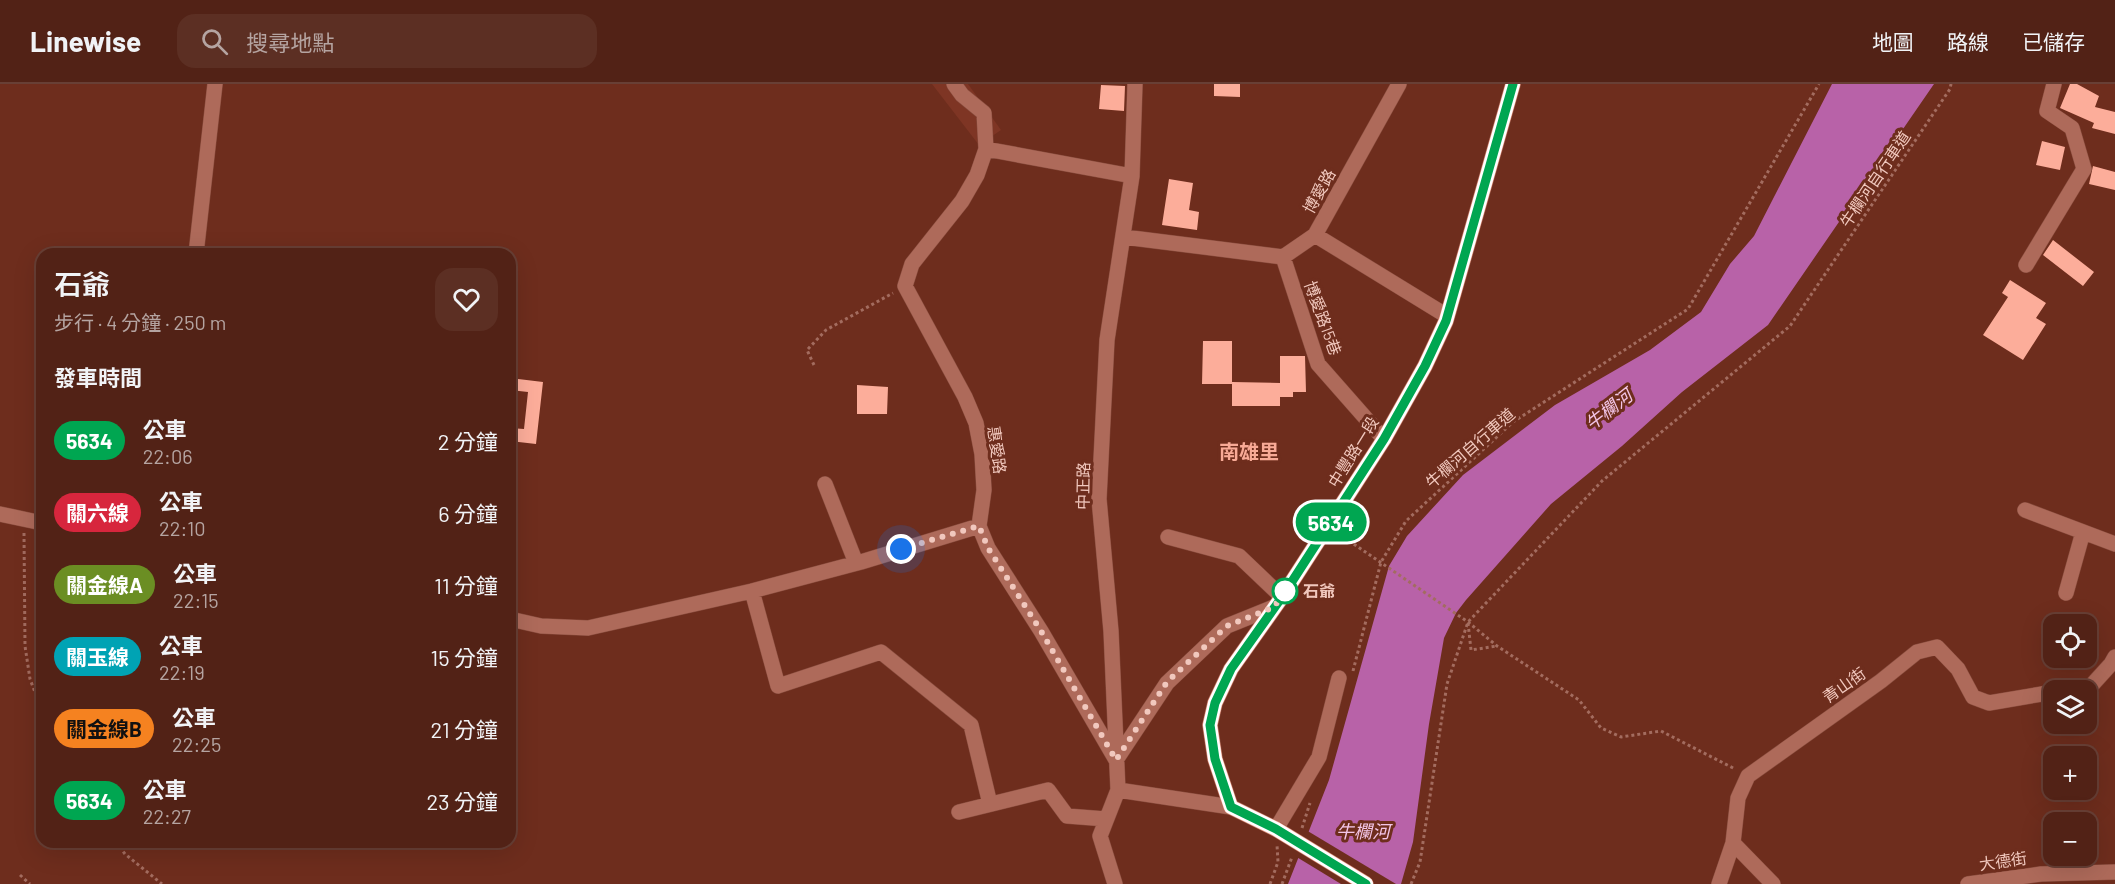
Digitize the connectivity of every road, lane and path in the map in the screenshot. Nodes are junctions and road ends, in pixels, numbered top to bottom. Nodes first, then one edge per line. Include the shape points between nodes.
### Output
1 (215, 84) edge
2 (954, 84) edge
3 (1135, 84) edge
4 (1399, 84) edge
5 (1513, 84) edge
6 (1819, 84) edge
7 (1951, 84) edge
8 (2054, 84) edge
9 (986, 149) junction
10 (1132, 176) junction
11 (1315, 235) junction
12 (1124, 237) junction
13 (197, 248) edge
14 (1283, 257) junction
15 (2026, 265) dead end
16 (905, 286) junction
17 (1447, 316) junction
18 (814, 365) dead end
19 (1384, 439) junction
20 (825, 484) dead end
21 (2025, 510) dead end
22 (0, 514) edge
23 (24, 519) junction
24 (36, 522) edge
25 (979, 526) junction
26 (1328, 526) junction
27 (2083, 532) junction
28 (1168, 537) dead end
29 (2115, 544) edge
30 (1381, 562) junction
31 (856, 563) junction
32 (752, 591) junction
33 (2066, 593) dead end
34 (1278, 602) junction
35 (516, 620) edge
36 (1468, 622) junction
37 (1497, 646) junction
38 (2115, 657) edge
39 (1345, 679) joint
40 (2096, 680) edge
41 (2043, 694) edge
42 (36, 695) edge
43 (1116, 760) junction
44 (1748, 776) junction
45 (1118, 790) junction
46 (1312, 797) dead end
47 (990, 804) junction
48 (1231, 807) junction
49 (959, 812) dead end
50 (1106, 819) junction
51 (1276, 829) junction
52 (1302, 829) dead end
53 (1733, 843) junction
54 (120, 848) edge
55 (1294, 850) dead end
56 (1278, 862) dead end
57 (2115, 872) edge
58 (20, 875) dead end
59 (30, 884) edge
60 (162, 884) edge
61 (1115, 884) edge
62 (1270, 884) edge
63 (1281, 884) edge
64 (1366, 884) edge
65 (1411, 884) edge
66 (1719, 884) edge
67 (1773, 884) edge
68 (1968, 884) edge

1 - 13 street
2 - 9 street via 984,113
3 - 10 street, 中正路
4 - 11 street, 博愛路
5 - 17 main road, 中豐路一段
6 - 30 path, 牛欄河自行車道 via 1688,309 1514,422 1406,521
7 - 36 path, 牛欄河自行車道 via 1790,326 1602,481
8 - 15 street via 2047,111 2072,128 2084,169
9 - 10 street
9 - 16 street via 962,201 912,264
10 - 12 street, 中正路
11 - 14 street, 博愛路
11 - 17 street
12 - 14 street
12 - 43 street, 中正路 via 1107,340 1099,499 1111,631
14 - 19 street, 博愛路15巷 via 1318,364
16 - 18 path via 826,330 807,351
16 - 25 street, 惠愛路 via 976,423 984,490
17 - 19 main road, 中豐路一段 via 1425,366
19 - 26 main road, 中豐路一段
20 - 31 street
21 - 27 street
22 - 23 street
23 - 24 street
23 - 42 path via 25,646
25 - 31 street
25 - 43 street via 988,548
26 - 30 path
26 - 34 main road, 中豐路一段
27 - 29 street
27 - 33 street
28 - 34 street via 1239,556
30 - 36 path
30 - 39 path, 牛欄河自行車道
31 - 32 street
32 - 35 street via 588,628
32 - 47 street via 778,686 881,652 971,725
34 - 43 street via 1227,626 1167,682
34 - 48 main road, 中豐路一段 via 1231,669 1215,703 1210,725 1215,759
36 - 37 path
36 - 37 path via 1470,650
36 - 65 path, 牛欄河自行車道 via 1447,684 1420,862
37 - 44 path via 1579,700 1601,728 1621,737 1660,731
38 - 40 street
39 - 51 street via 1319,757
41 - 44 street, 青山街 via 1989,703 1973,698 1958,669 1937,647 1917,652
43 - 45 street, 中正路
44 - 53 street via 1738,798
45 - 48 street
45 - 50 street, 中正路
46 - 52 path
47 - 49 street
47 - 50 street via 1048,790 1067,816
48 - 51 main road
50 - 61 street, 中正路 via 1100,836
51 - 64 main road, bridge
53 - 66 street
53 - 67 street
54 - 60 path
55 - 63 path
56 - 62 path
57 - 68 street, 大德街 via 2041,874
58 - 59 path

